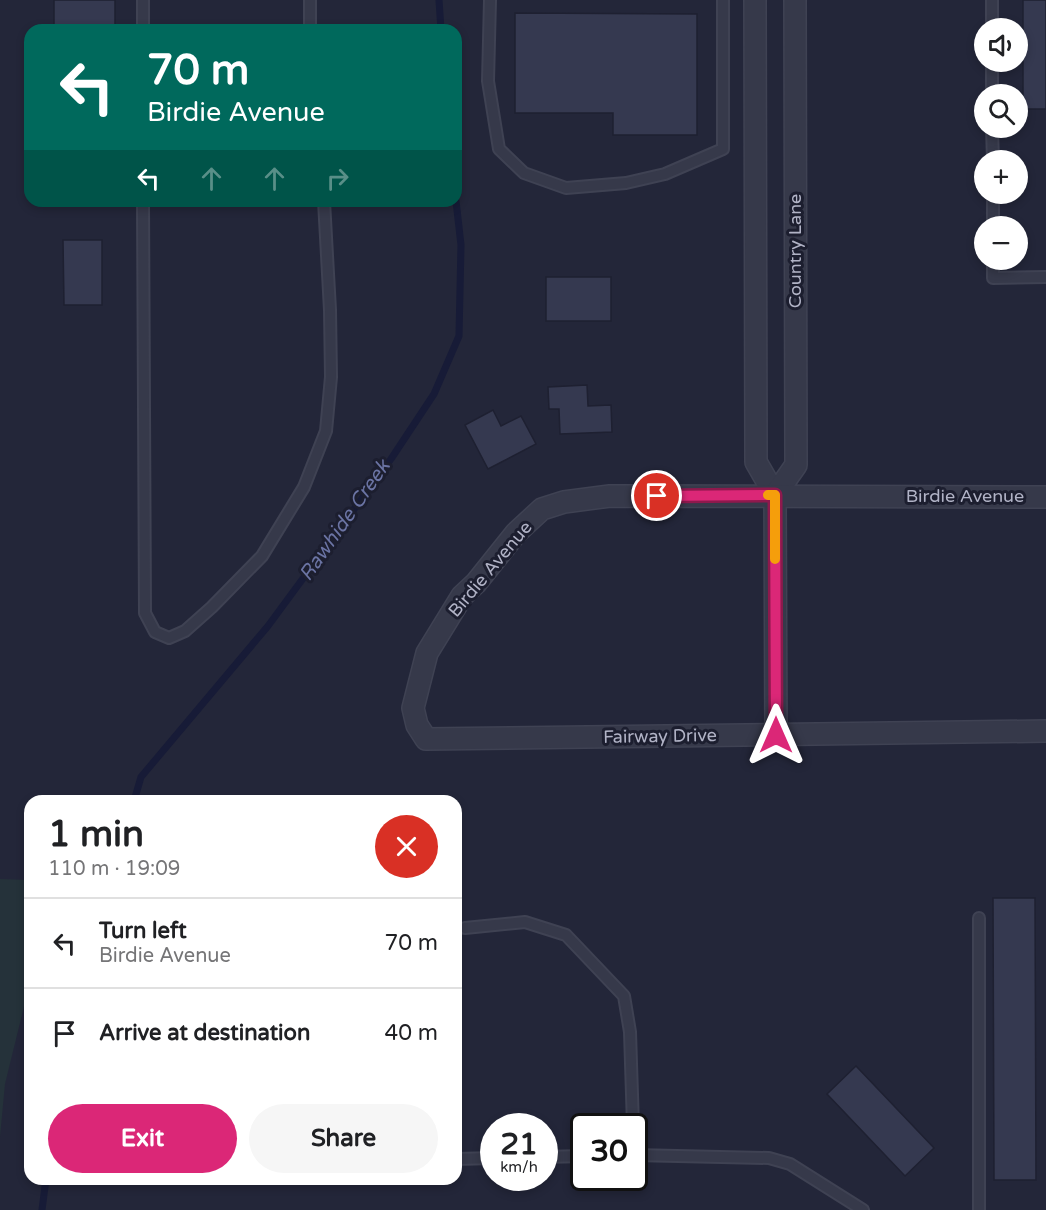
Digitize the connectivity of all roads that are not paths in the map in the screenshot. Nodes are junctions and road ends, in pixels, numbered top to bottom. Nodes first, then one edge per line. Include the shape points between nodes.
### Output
1 (143, 0) edge
2 (310, 0) edge
3 (490, 0) edge
4 (723, 0) edge
5 (755, 0) edge
6 (795, 0) edge
7 (992, 0) edge
8 (992, 18) edge
9 (143, 24) edge
10 (310, 24) edge
11 (143, 207) edge
12 (324, 207) edge
13 (993, 270) edge
14 (1046, 277) edge
15 (775, 495) junction
16 (1046, 497) edge
17 (1046, 731) edge
18 (422, 732) joint
19 (776, 735) junction
20 (979, 918) dead end
21 (465, 928) dead end
22 (633, 1113) edge
23 (648, 1155) edge
24 (480, 1158) edge
25 (462, 1159) edge
26 (863, 1210) edge
27 (980, 1210) edge

1 - 9 lane
2 - 10 lane
3 - 4 lane via 488,81 499,149 524,173 566,188 626,183 665,174 723,149
5 - 15 street via 756,462
6 - 15 street, Country Lane via 796,465
7 - 8 lane
11 - 12 lane via 145,613 155,632 169,638 185,631 262,556 304,486 326,431 331,377
13 - 14 lane via 993,278
15 - 16 street, Birdie Avenue
15 - 18 street, Birdie Avenue via 610,496 542,509 462,596 427,653 413,708
15 - 19 street
17 - 19 street, Fairway Drive
18 - 19 street, Fairway Drive via 426,739
20 - 27 lane
21 - 22 lane via 525,922 566,934 624,996 630,1032
23 - 26 lane via 769,1158 790,1164
24 - 25 lane

